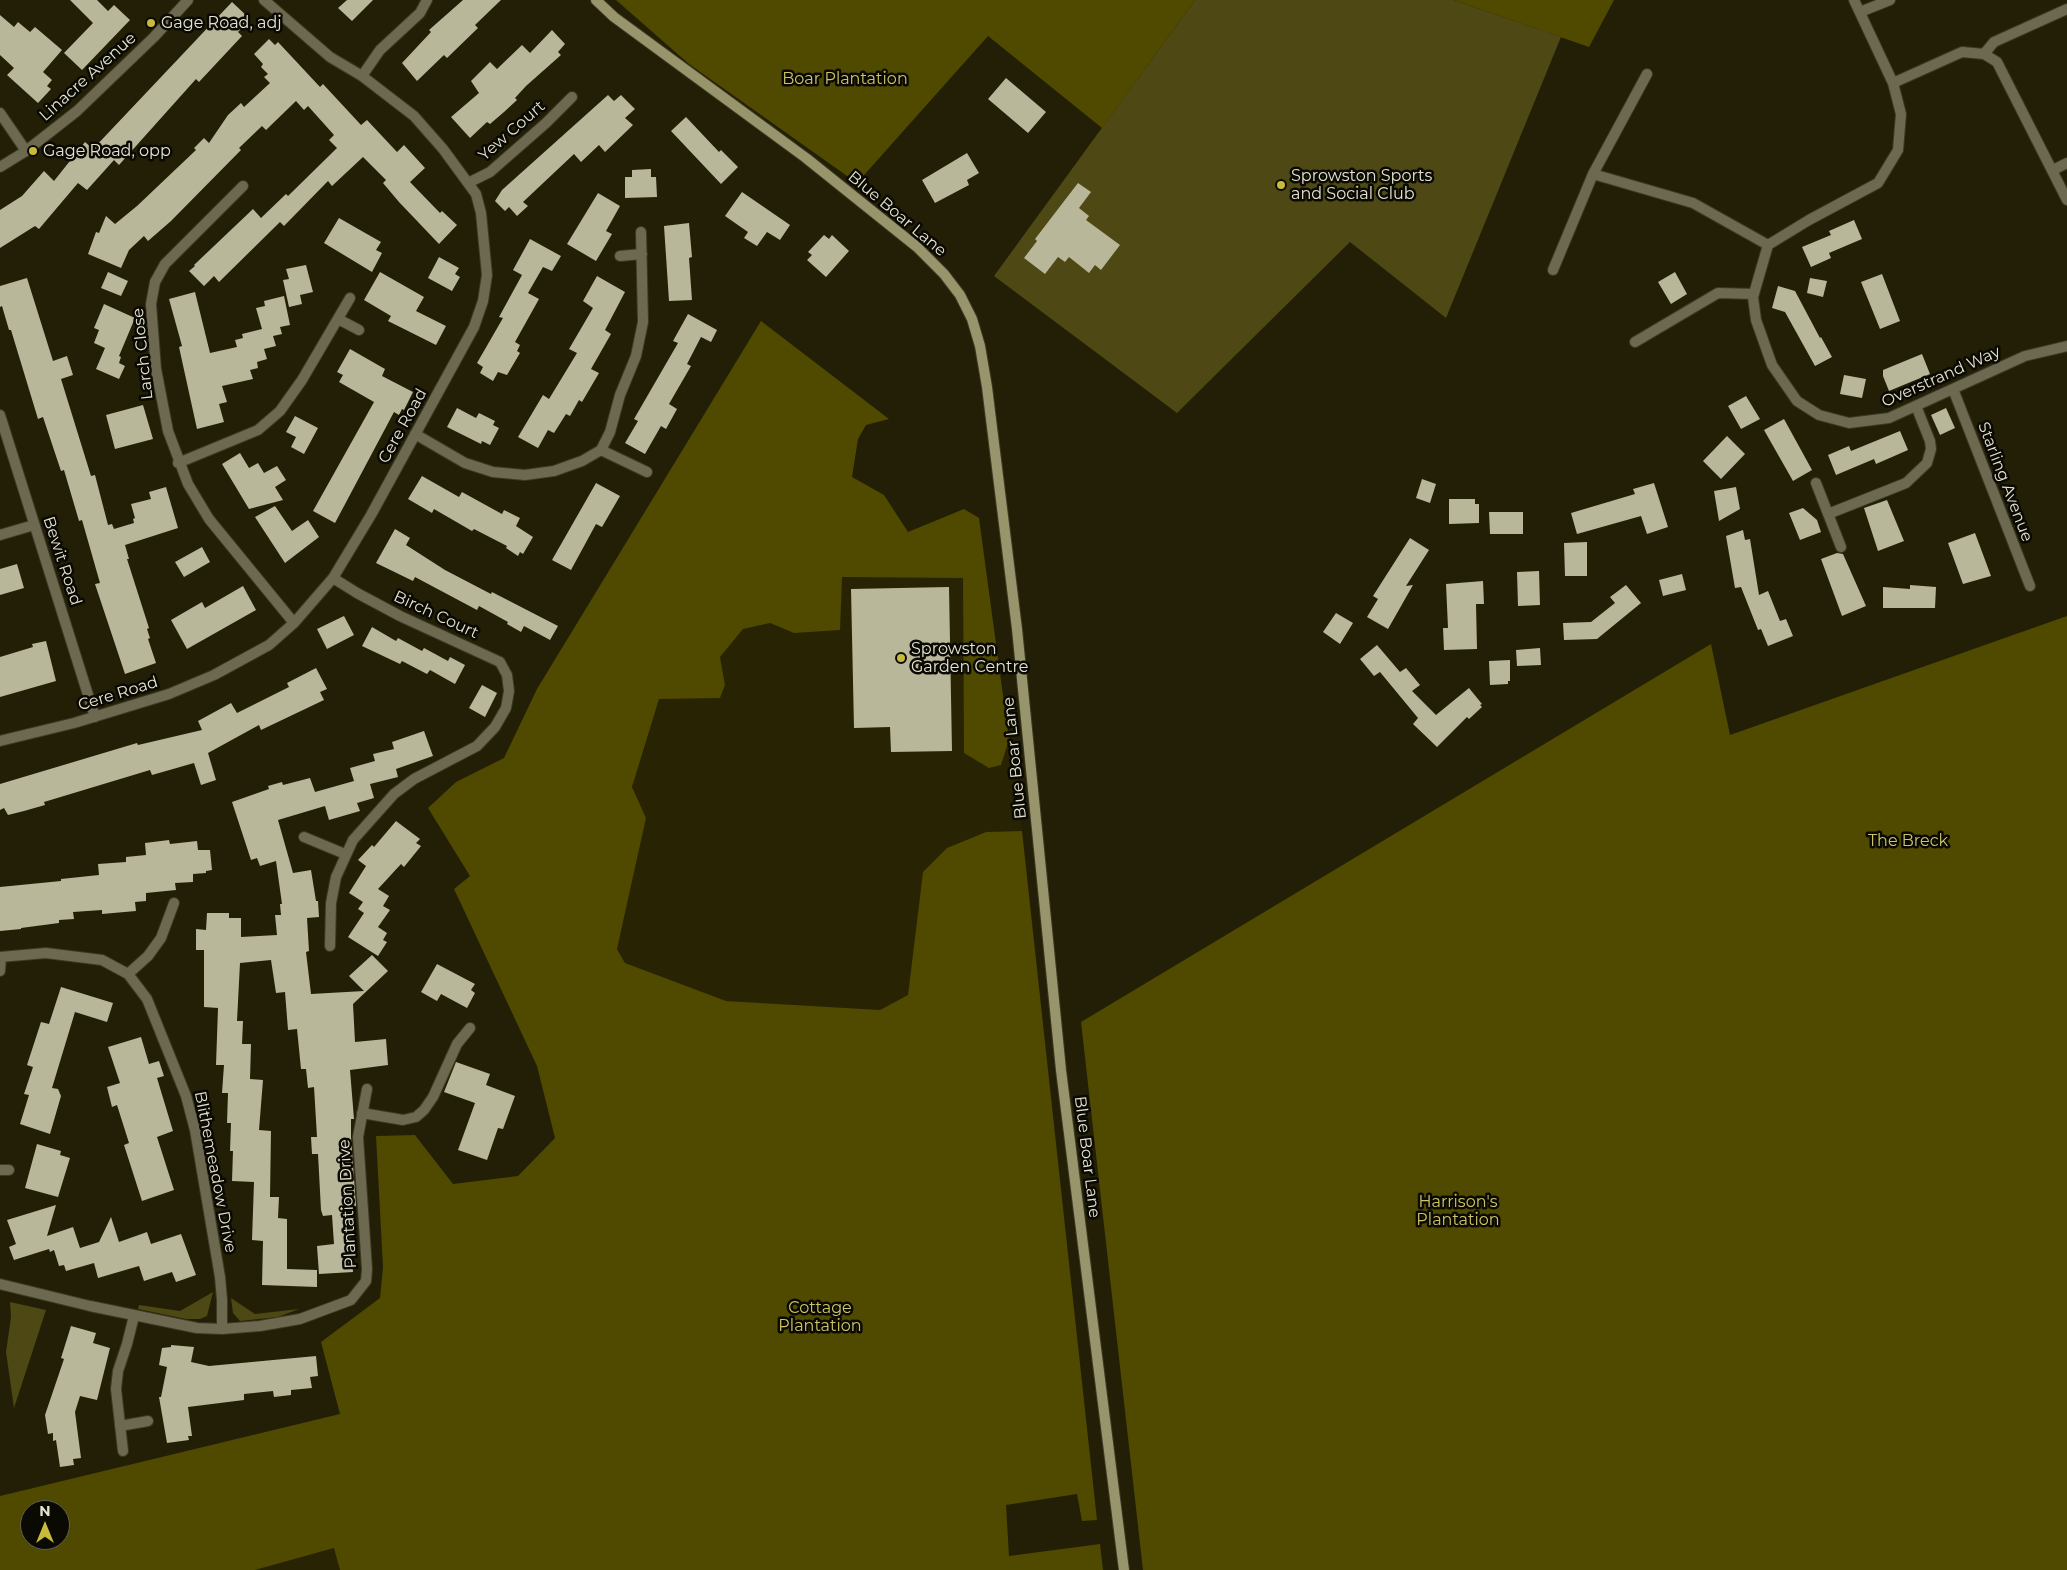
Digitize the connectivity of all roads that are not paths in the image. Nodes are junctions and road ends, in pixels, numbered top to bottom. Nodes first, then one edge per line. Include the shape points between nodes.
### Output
1 (188, 0) edge
2 (264, 0) edge
3 (427, 0) edge
4 (596, 0) edge
5 (1854, 0) edge
6 (1890, 0) edge
7 (2067, 9) edge
8 (1860, 12) junction
9 (1984, 54) junction
10 (1647, 74) dead end
11 (362, 76) junction
12 (1893, 83) junction
13 (572, 97) dead end
14 (0, 113) edge
15 (26, 151) junction
16 (2067, 163) edge
17 (0, 168) edge
18 (2053, 170) junction
19 (1593, 174) junction
20 (468, 184) junction
21 (243, 186) dead end
22 (2067, 200) edge
23 (641, 232) dead end
24 (1768, 245) junction
25 (642, 254) junction
26 (620, 256) dead end
27 (1552, 270) dead end
28 (1754, 294) junction
29 (350, 298) dead end
30 (338, 319) junction
31 (359, 330) dead end
32 (1635, 342) dead end
33 (2067, 346) edge
34 (1953, 389) junction
35 (1916, 406) junction
36 (0, 415) edge
37 (415, 434) junction
38 (601, 450) junction
39 (178, 463) junction
40 (647, 472) dead end
41 (1816, 483) dead end
42 (1828, 514) junction
43 (34, 524) junction
44 (0, 535) edge
45 (1841, 547) dead end
46 (333, 578) junction
47 (2030, 586) dead end
48 (294, 623) junction
49 (95, 716) junction
50 (0, 741) edge
51 (304, 837) dead end
52 (345, 854) junction
53 (174, 903) dead end
54 (330, 946) dead end
55 (0, 957) edge
56 (0, 971) edge
57 (128, 974) junction
58 (470, 1028) dead end
59 (368, 1089) dead end
60 (362, 1113) junction
61 (0, 1284) edge
62 (134, 1316) junction
63 (222, 1329) junction
64 (148, 1421) dead end
65 (120, 1426) junction
66 (123, 1451) dead end
67 (1124, 1570) edge

1 - 15 street, Linacre Avenue via 77,111
2 - 11 street, Cere Road via 330,57
3 - 11 street via 420,13 380,50
4 - 67 street, Blue Boar Lane via 614,18 806,158 918,247 960,295 972,319 987,387 1017,629 1060,1070
5 - 8 street
6 - 8 street
7 - 9 street via 1994,42
8 - 12 street
9 - 12 street via 1962,52
9 - 18 street via 1997,62
10 - 19 street
11 - 20 street, Cere Road via 414,116
12 - 24 street via 1901,114 1898,150 1878,183
13 - 20 street, Yew Court via 490,172
14 - 15 street
15 - 17 street, Linacre Avenue
16 - 18 street
18 - 22 street
19 - 24 street via 1693,204
19 - 27 street
20 - 37 street, Cere Road via 476,194 481,213 487,275 483,301 474,326
21 - 39 street, Larch Close via 165,264 155,282 151,304 156,370
23 - 25 street
24 - 28 street, Overstrand Way
25 - 26 street
25 - 38 street via 644,322 636,356
28 - 32 street via 1718,293
28 - 35 street, Overstrand Way via 1756,320 1772,365 1798,401 1819,415 1849,423 1889,418
29 - 30 street
30 - 31 street
30 - 39 street via 302,380 280,410 258,430
33 - 34 street, Overstrand Way via 2025,356
34 - 35 street, Overstrand Way
34 - 47 street, Starling Avenue
35 - 42 street via 1930,441 1929,457 1922,469 1906,483
36 - 43 street, Bewit Road
37 - 38 street via 465,464 493,472 525,475 554,471
37 - 46 street, Cere Road
38 - 40 street
39 - 48 street, Larch Close via 209,518
41 - 42 street
42 - 45 street
43 - 44 street
43 - 49 street, Bewit Road
46 - 48 street, Cere Road
46 - 52 street, Birch Court via 400,616 500,662 507,674 509,692 506,708 477,746 414,778 394,794 353,840
48 - 49 street, Cere Road via 269,646 214,675 169,694
49 - 50 street, Cere Road
51 - 52 street
52 - 54 street via 331,902
53 - 57 street via 161,938 148,956
55 - 56 street, Blithemeadow Drive
55 - 57 street, Blithemeadow Drive via 46,953 102,960
57 - 63 street, Blithemeadow Drive via 147,999 186,1096 195,1130 220,1277
58 - 60 street via 457,1044 433,1097 416,1117 403,1120
59 - 60 street, Plantation Drive
60 - 63 street, Plantation Drive via 358,1137 366,1281 351,1300 300,1318
61 - 62 street, Plantation Drive
62 - 63 street, Plantation Drive via 197,1328
62 - 65 street via 117,1380
64 - 65 street
65 - 66 street

